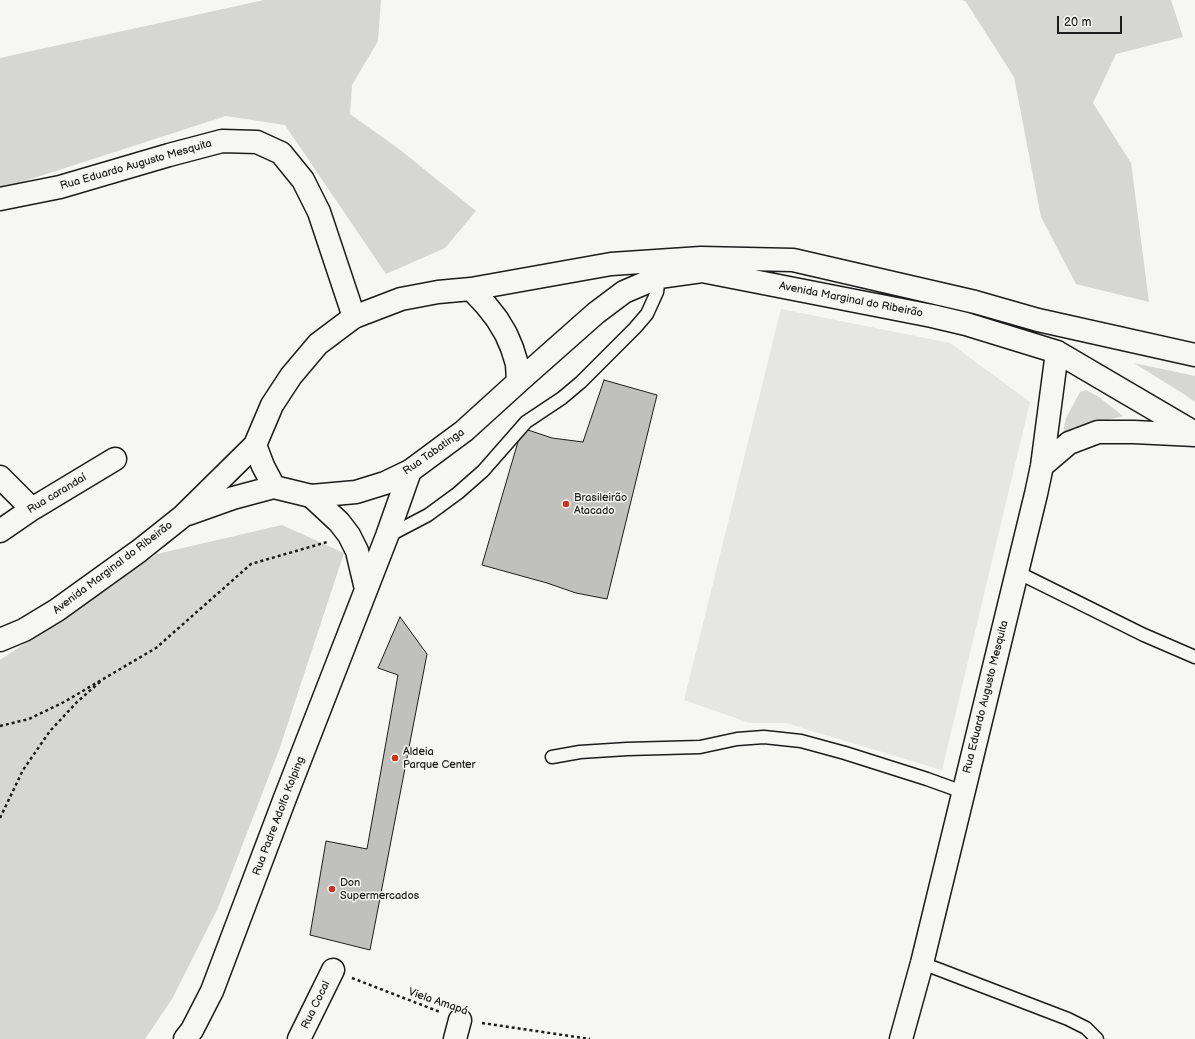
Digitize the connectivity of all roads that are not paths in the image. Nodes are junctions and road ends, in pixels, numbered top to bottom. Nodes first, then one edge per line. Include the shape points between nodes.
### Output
1 (0, 199) edge
2 (659, 277) junction
3 (471, 289) junction
4 (354, 317) junction
5 (1057, 352) junction
6 (1195, 355) edge
7 (518, 382) junction
8 (1195, 434) edge
9 (255, 444) junction
10 (115, 459) dead end
11 (1042, 466) junction
12 (410, 471) junction
13 (0, 477) edge
14 (274, 487) junction
15 (311, 496) junction
16 (32, 509) junction
17 (183, 516) junction
18 (0, 530) edge
19 (387, 536) junction
20 (1017, 572) junction
21 (366, 589) junction
22 (0, 640) edge
23 (1195, 657) edge
24 (552, 757) dead end
25 (963, 792) junction
26 (922, 963) junction
27 (333, 970) road end
28 (185, 1039) edge
29 (299, 1039) edge
30 (901, 1039) edge
31 (1097, 1039) edge

1 - 4 main road, Rua Eduardo Augusto Mesquita via 60,187 222,141 257,142 281,153 303,180 319,212
2 - 5 main road, Avenida Marginal do Ribeirão via 710,272 932,316
2 - 7 main road, Avenida Marginal do Ribeirão via 624,292 596,313
2 - 19 lane via 657,292 647,314 581,382 526,422 483,471 458,493 428,515
3 - 4 main road via 438,292 402,300
3 - 6 main road via 611,264 701,258 793,260 975,302 1038,320
3 - 7 main road via 498,320 506,334 517,364
4 - 9 main road via 318,344 291,376 272,405
5 - 8 main road, Avenida Marginal do Ribeirão
5 - 11 main road, Rua Eduardo Augusto Mesquita
7 - 12 main road, Rua Tabatinga via 464,431
8 - 11 main road via 1098,432 1069,443
9 - 14 main road
9 - 17 main road, Avenida Marginal do Ribeirão
10 - 16 main road, Rua carandaí
11 - 20 main road, Rua Eduardo Augusto Mesquita
12 - 15 main road, Rua Tabatinga via 385,483 356,492
12 - 19 main road, Rua Padre Adolfo Kolping
13 - 16 main road
14 - 15 main road, Rua Tabatinga
14 - 17 main road, Avenida Marginal do Ribeirão
15 - 21 main road via 349,535 357,551
16 - 18 main road, Rua carandaí
17 - 22 main road, Avenida Marginal do Ribeirão via 57,610 24,630
19 - 21 main road, Rua Padre Adolfo Kolping
20 - 23 lane via 1144,635
20 - 25 main road, Rua Eduardo Augusto Mesquita
21 - 28 main road, Rua Padre Adolfo Kolping via 212,991
24 - 25 lane via 580,752 700,747 737,739 764,737 801,741 845,753
25 - 26 main road, Rua Eduardo Augusto Mesquita
26 - 30 main road, Rua Eduardo Augusto Mesquita
26 - 31 lane via 1068,1019 1086,1028
27 - 29 main road, Rua Cocal

